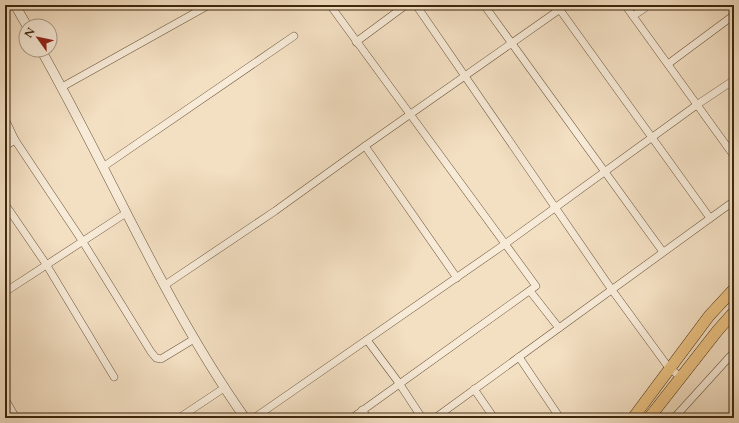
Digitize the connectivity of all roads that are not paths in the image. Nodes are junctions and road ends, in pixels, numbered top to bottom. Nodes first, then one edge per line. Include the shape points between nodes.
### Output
1 (15, 5) edge
2 (209, 5) edge
3 (330, 5) edge
4 (406, 5) edge
5 (416, 5) edge
6 (484, 5) edge
7 (566, 5) edge
8 (625, 5) edge
9 (649, 5) edge
10 (560, 10) junction
11 (734, 15) edge
12 (633, 16) junction
13 (22, 18) edge
14 (294, 36) dead end
15 (356, 42) junction
16 (512, 44) junction
17 (46, 58) edge
18 (668, 64) junction
19 (465, 77) junction
20 (734, 80) edge
21 (62, 87) junction
22 (698, 104) junction
23 (411, 116) junction
24 (5, 118) edge
25 (652, 137) junction
26 (15, 140) junction
27 (5, 146) edge
28 (365, 146) junction
29 (734, 156) edge
30 (103, 167) junction
31 (605, 172) junction
32 (734, 201) edge
33 (5, 204) edge
34 (556, 208) junction
35 (126, 213) junction
36 (710, 218) junction
37 (83, 242) junction
38 (506, 244) junction
39 (663, 252) junction
40 (46, 264) junction
41 (457, 278) junction
42 (165, 285) junction
43 (734, 289) edge
44 (612, 290) junction
45 (530, 291) junction
46 (5, 292) edge
47 (734, 313) edge
48 (559, 328) junction
49 (194, 339) junction
50 (367, 340) junction
51 (734, 352) edge
52 (519, 357) junction
53 (669, 368) junction
54 (114, 377) dead end
55 (681, 377) junction
56 (399, 383) junction
57 (224, 388) junction
58 (474, 389) junction
59 (5, 399) edge
60 (362, 410) junction
61 (734, 414) edge
62 (16, 418) edge
63 (179, 418) edge
64 (245, 418) edge
65 (254, 418) edge
66 (352, 418) edge
67 (368, 418) edge
68 (422, 418) edge
69 (435, 418) edge
70 (494, 418) edge
71 (560, 418) edge
72 (633, 418) edge
73 (649, 418) edge
74 (674, 418) edge
75 (730, 418) edge

1 - 13 street
2 - 21 street
3 - 15 street
4 - 15 street
5 - 19 street
6 - 16 street
7 - 10 street
8 - 12 street
9 - 12 street
10 - 16 street
10 - 25 street
11 - 18 street
12 - 18 street
14 - 30 street
15 - 23 street
16 - 19 street
16 - 31 street
17 - 21 street
18 - 22 street
19 - 23 street
19 - 34 street
20 - 22 street
21 - 30 street
22 - 25 street
22 - 29 street
23 - 28 street
23 - 38 street
24 - 26 street
25 - 31 street
25 - 36 street
26 - 27 street
26 - 37 street
28 - 41 street
28 - 42 street via 275,211
30 - 35 street
31 - 34 street
31 - 39 street
32 - 36 street
33 - 40 street
34 - 38 street
34 - 44 street
35 - 37 street
35 - 42 street
36 - 39 street
37 - 40 street
37 - 49 street via 156,358 161,359
38 - 41 street
38 - 45 street via 536,286
39 - 44 street
40 - 46 street
40 - 54 street
41 - 50 street
42 - 49 street
43 - 53 main road via 709,316
44 - 48 street
44 - 53 street
45 - 48 street
45 - 56 street
47 - 55 main road
48 - 52 street
49 - 57 street
50 - 56 street
50 - 65 street
51 - 74 street
52 - 58 street
52 - 71 street
53 - 55 street
53 - 72 main road
55 - 73 main road
56 - 60 street
56 - 68 street
57 - 63 street
57 - 64 street
58 - 69 street
58 - 70 street
59 - 62 street
60 - 66 street
60 - 67 street
61 - 75 street

